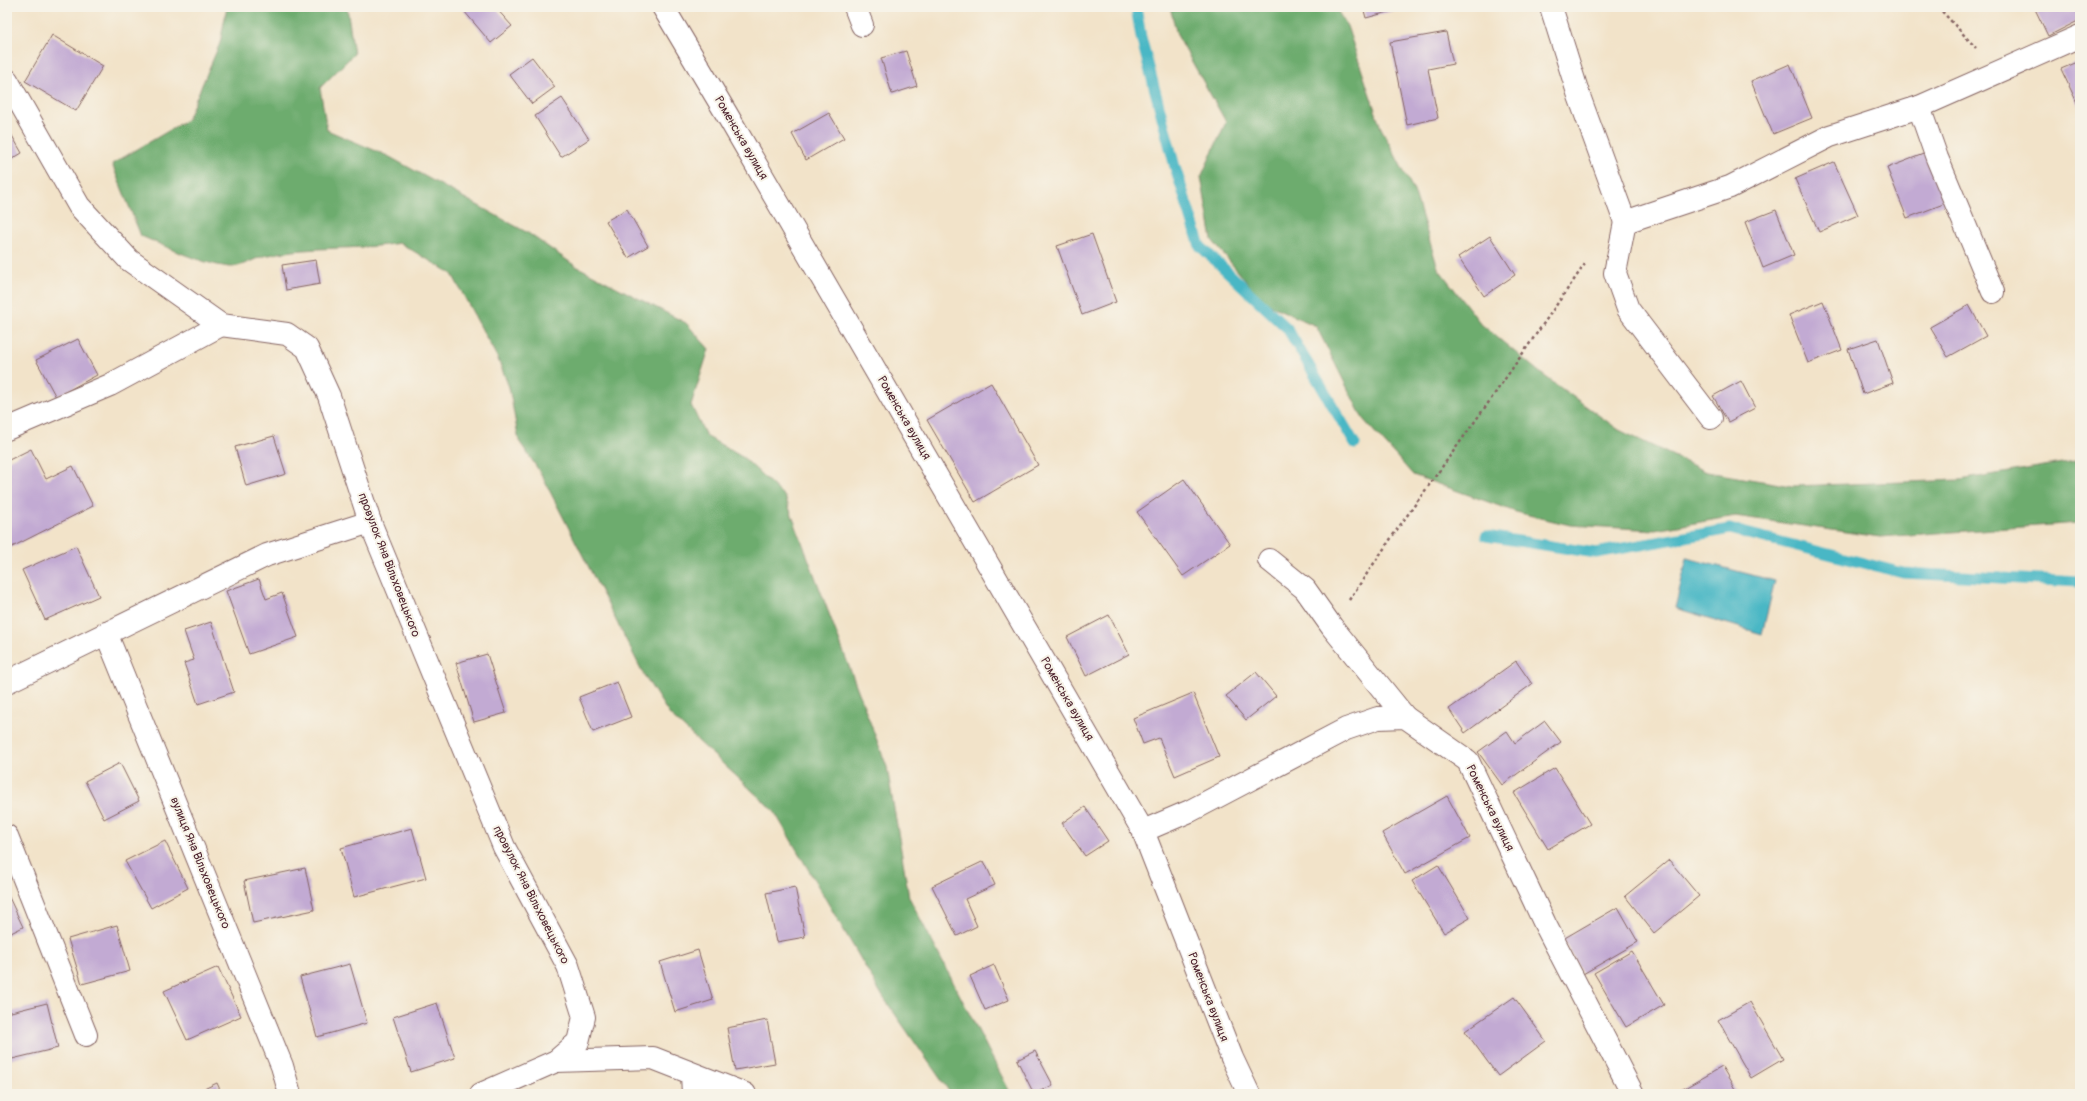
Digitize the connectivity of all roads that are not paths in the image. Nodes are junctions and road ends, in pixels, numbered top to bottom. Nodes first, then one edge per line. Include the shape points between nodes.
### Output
1 (663, 7) edge
2 (1551, 7) edge
3 (2080, 36) edge
4 (7, 80) edge
5 (1919, 107) junction
6 (1625, 222) junction
7 (1993, 292) dead end
8 (221, 325) junction
9 (1711, 418) dead end
10 (7, 429) edge
11 (370, 522) junction
12 (1269, 560) dead end
13 (106, 633) junction
14 (7, 682) edge
15 (1405, 717) junction
16 (1143, 831) junction
17 (7, 836) edge
18 (86, 1035) dead end
19 (556, 1061) junction
20 (693, 1084) edge
21 (290, 1094) edge
22 (481, 1094) edge
23 (744, 1094) edge
24 (1249, 1094) edge
25 (1633, 1094) edge

1 - 16 street, Роменська вулиця
2 - 6 street via 1579,96
3 - 5 street
4 - 8 street, провулок Яна Вільховецького via 79,206 129,260
5 - 6 street via 1830,136 1730,187
5 - 7 street via 1937,158
6 - 9 street via 1615,273 1628,309
8 - 10 street via 110,385
8 - 11 street, провулок Яна Вільховецького via 287,334 307,348 329,396
11 - 13 street via 267,555
11 - 19 street, провулок Яна Вільховецького via 504,847 568,966 584,1017 578,1042
12 - 15 street, Роменська вулиця via 1305,589 1332,627
13 - 14 street
13 - 21 street, вулиця Яна Вільховецького via 282,1066
15 - 16 street via 1378,718 1346,729 1190,811
15 - 25 street, Роменська вулиця via 1468,761 1545,924
16 - 24 street, Роменська вулиця via 1232,1058
17 - 18 street
19 - 20 street via 653,1058
19 - 22 street, провулок Яна Вільховецького
20 - 23 street

